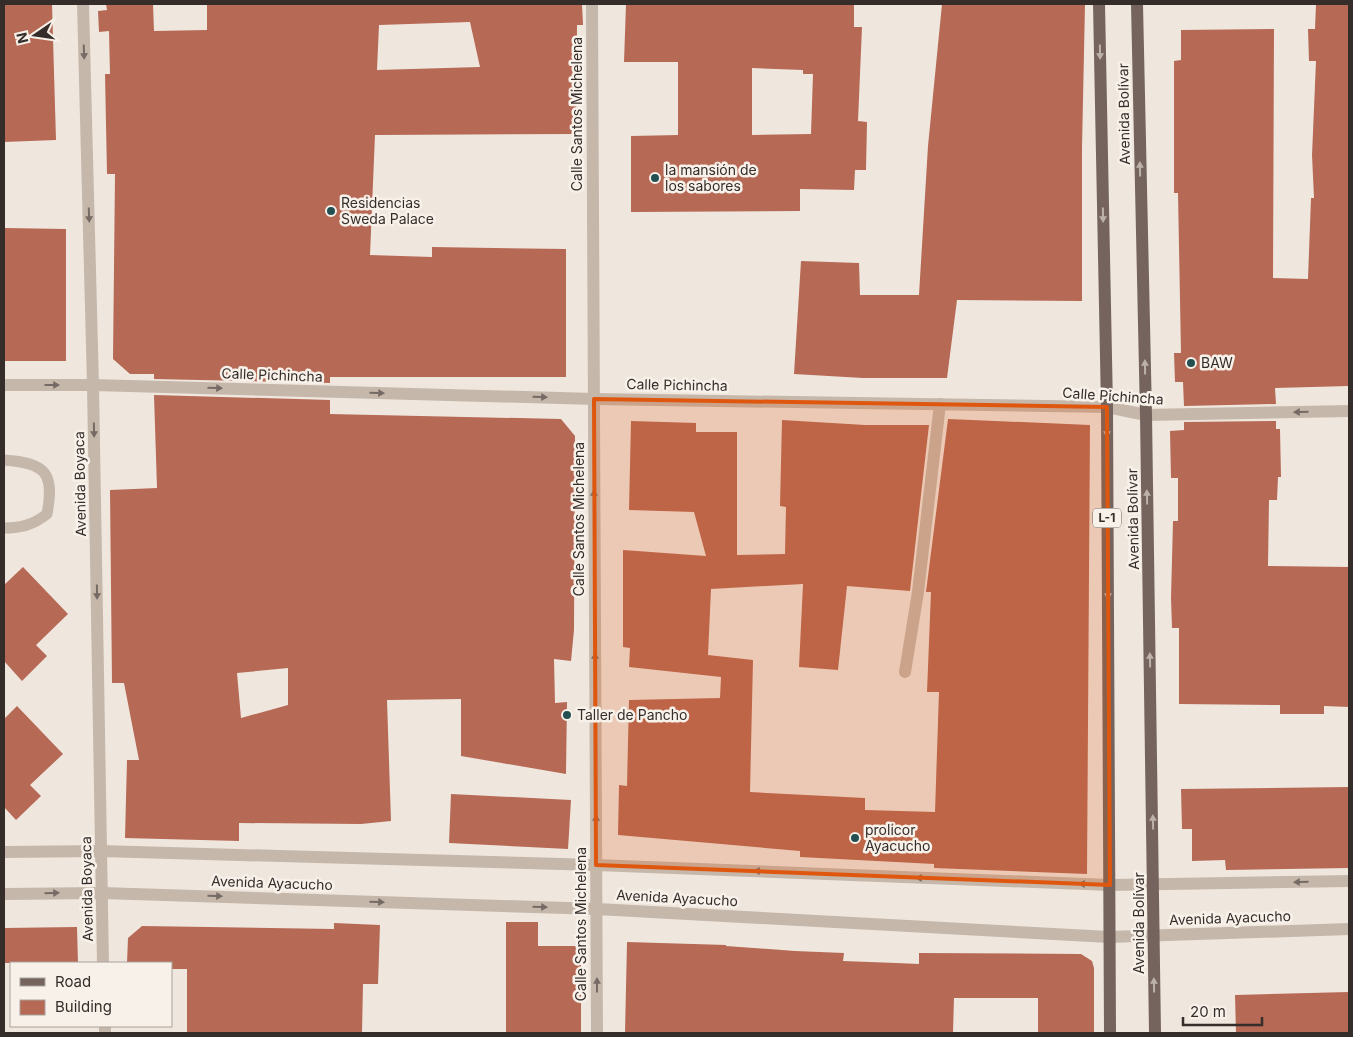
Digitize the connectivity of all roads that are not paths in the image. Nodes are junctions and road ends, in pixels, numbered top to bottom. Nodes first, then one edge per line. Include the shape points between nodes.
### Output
1 (83, 4) edge
2 (592, 4) edge
3 (1099, 4) edge
4 (1137, 4) edge
5 (4, 385) edge
6 (93, 385) junction
7 (594, 399) junction
8 (940, 404) junction
9 (1106, 407) junction
10 (1349, 411) edge
11 (1146, 415) junction
12 (4, 460) edge
13 (4, 528) edge
14 (905, 672) dead end
15 (101, 851) junction
16 (4, 852) edge
17 (596, 865) junction
18 (1349, 881) edge
19 (1154, 884) junction
20 (1110, 885) junction
21 (102, 893) junction
22 (4, 894) edge
23 (597, 909) junction
24 (1349, 929) edge
25 (1154, 936) junction
26 (1109, 937) junction
27 (103, 962) edge
28 (597, 1033) edge
29 (1110, 1033) edge
30 (1155, 1033) edge

1 -> 6 street, Avenida Boyaca
2 - 7 street, Calle Santos Michelena
3 -> 9 main road, Avenida Bolívar / L-1
11 -> 4 main road, Avenida Bolívar
5 -> 6 street, Calle Pichincha
6 -> 7 street, Calle Pichincha
6 -> 15 street, Avenida Boyaca
7 - 8 street, Calle Pichincha
17 -> 7 street, Calle Santos Michelena
8 - 9 street, Calle Pichincha
8 - 14 street via 918,592
9 - 11 street, Calle Pichincha
9 -> 20 main road, Avenida Bolívar / L-1
10 -> 11 street, Calle Pichincha
19 -> 11 main road, Avenida Bolívar
12 - 13 lane via 41,467 49,482 50,499 46,514 35,523
15 - 16 street, Avenida Ayacucho
15 - 17 street, Avenida Ayacucho
15 - 21 street, Avenida Boyaca
20 -> 17 street, Avenida Ayacucho
17 - 23 street, Calle Santos Michelena
18 -> 19 street, Avenida Ayacucho
19 - 20 street, Avenida Ayacucho
19 - 25 main road, Avenida Bolívar
20 - 26 main road, Avenida Bolívar / L-1
22 -> 21 street, Avenida Ayacucho
21 -> 23 street, Avenida Ayacucho
21 - 27 street, Avenida Boyaca
23 - 26 street, Avenida Ayacucho
28 -> 23 street, Calle Santos Michelena
24 - 25 street, Avenida Ayacucho
25 - 26 street, Avenida Ayacucho
30 -> 25 main road, Avenida Bolívar
26 - 29 main road, Avenida Bolívar / L-1

